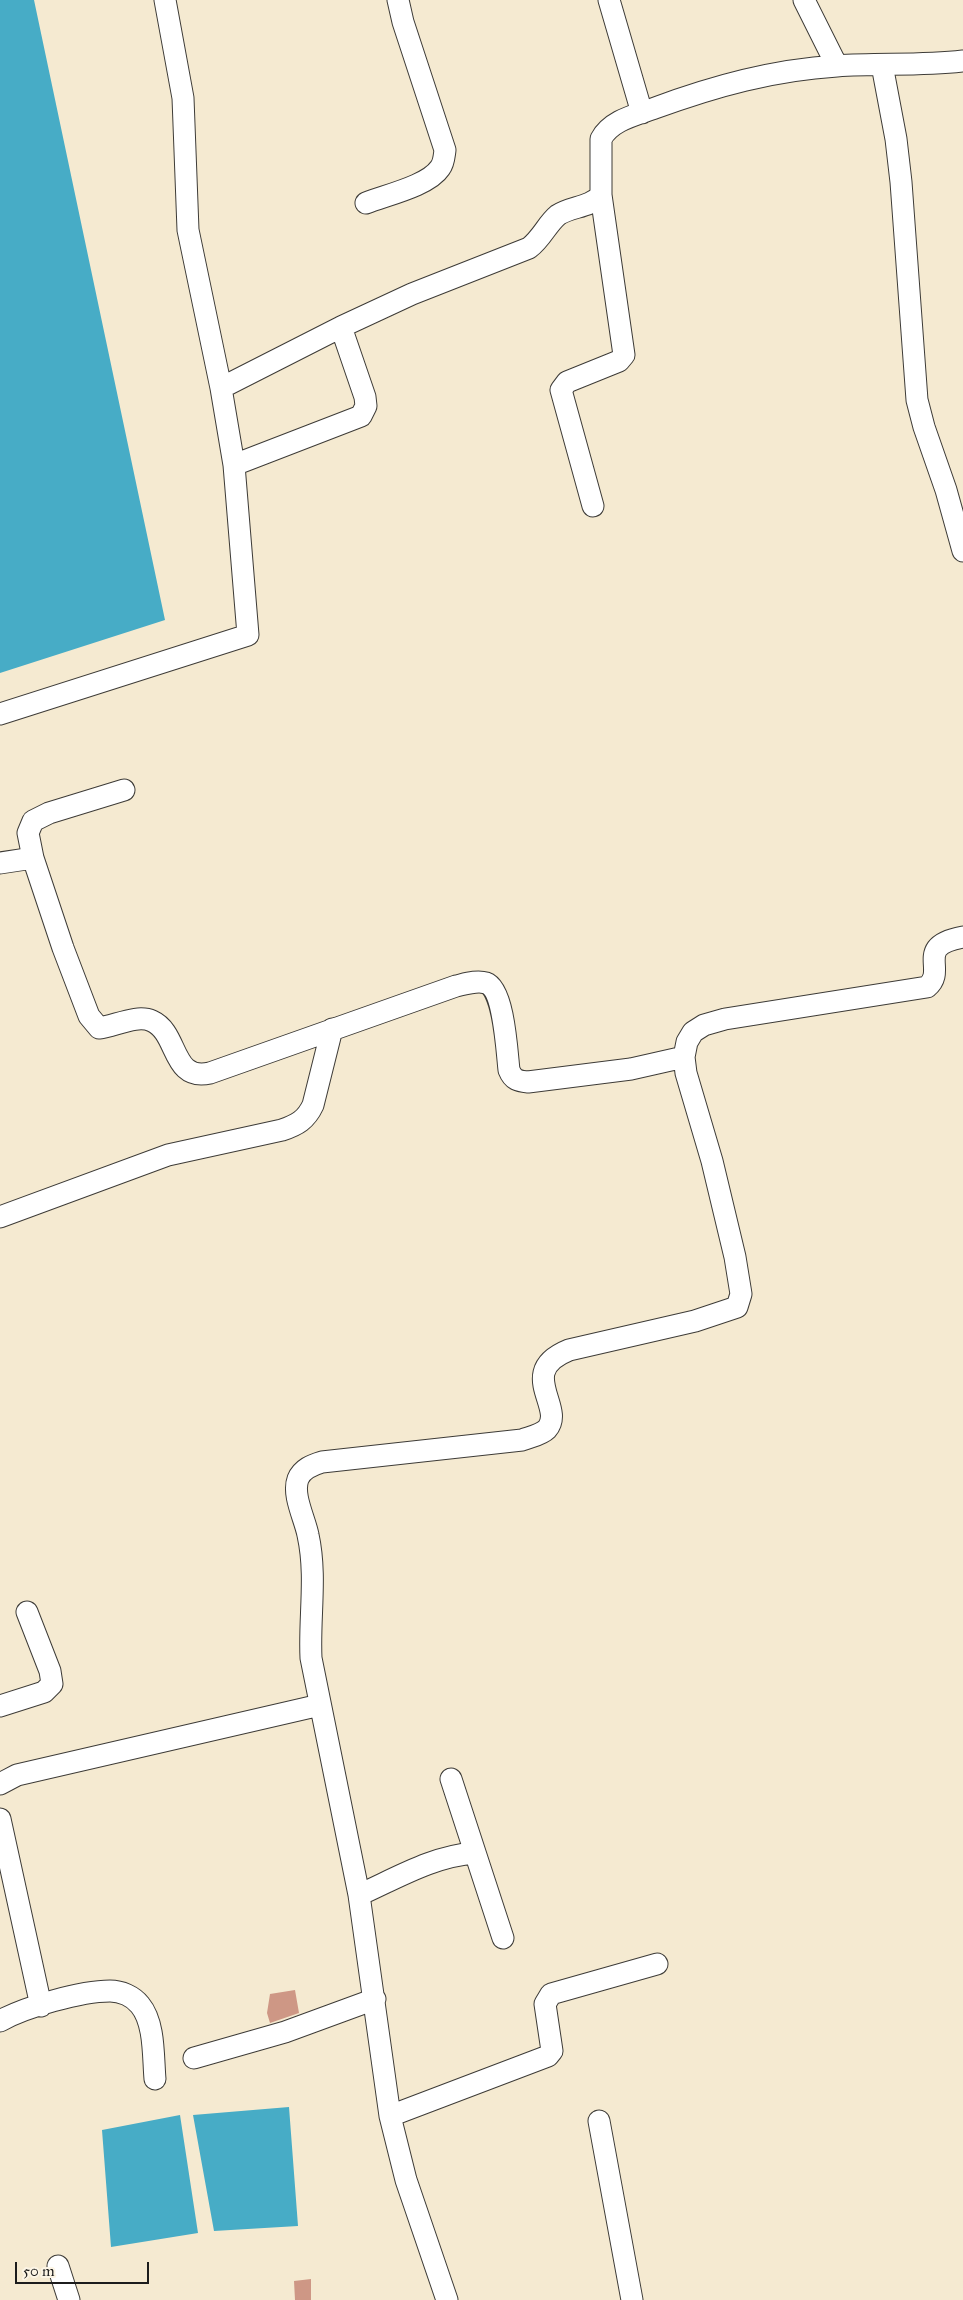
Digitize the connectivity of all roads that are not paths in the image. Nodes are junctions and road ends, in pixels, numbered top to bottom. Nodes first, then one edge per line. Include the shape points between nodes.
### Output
1 (165, 0) edge
2 (398, 0) edge
3 (609, 0) edge
4 (804, 0) edge
5 (963, 61) edge
6 (882, 65) junction
7 (836, 66) junction
8 (642, 112) junction
9 (600, 194) junction
10 (366, 202) dead end
11 (341, 327) junction
12 (221, 388) junction
13 (234, 465) junction
14 (593, 506) dead end
15 (963, 551) edge
16 (0, 714) edge
17 (124, 790) dead end
18 (33, 858) junction
19 (0, 863) edge
20 (963, 937) edge
21 (332, 1029) junction
22 (684, 1057) junction
23 (0, 1217) edge
24 (27, 1612) dead end
25 (320, 1705) junction
26 (0, 1706) edge
27 (451, 1779) dead end
28 (0, 1784) edge
29 (0, 1819) edge
30 (475, 1853) junction
31 (359, 1896) junction
32 (503, 1938) dead end
33 (657, 1964) dead end
34 (375, 1999) junction
35 (41, 2006) junction
36 (0, 2022) edge
37 (194, 2058) dead end
38 (155, 2079) dead end
39 (390, 2116) junction
40 (599, 2122) dead end
41 (58, 2266) dead end
42 (69, 2300) edge
43 (447, 2300) edge
44 (632, 2300) edge

1 - 12 street via 183,98 188,230
2 - 10 street via 445,150 439,170 427,180
3 - 8 street
4 - 7 street
5 - 6 street
6 - 7 street
6 - 15 street via 901,182 917,400
7 - 8 street via 710,88
8 - 9 street via 604,132 601,139
9 - 11 street via 589,204 557,216 529,248 412,294
9 - 14 street via 624,355 619,361 567,382 561,390
11 - 12 street
11 - 13 street via 365,396 366,406 361,416
12 - 13 street
13 - 16 street via 248,635
17 - 18 street via 33,821 28,833
18 - 19 street
18 - 21 street via 89,1016 99,1028 142,1019 152,1021 159,1026 184,1066 198,1075
20 - 22 street via 945,941 935,952 935,977 927,987 704,1025 693,1032
21 - 22 street via 456,986 478,982 488,983 497,993 509,1070 518,1081 630,1069
21 - 23 street via 313,1105 299,1124 168,1154
22 - 25 street via 734,1257 741,1294 737,1307 695,1321 555,1356 543,1372 551,1419 547,1428 536,1435 522,1440 322,1462 303,1471 296,1490 309,1537 312,1573 310,1642
24 - 26 street via 52,1684 44,1692
25 - 28 street via 17,1775
25 - 31 street
27 - 30 street
29 - 35 street
30 - 31 street via 428,1863
30 - 32 street
31 - 34 street
33 - 39 street via 551,1994 545,2004 552,2051 548,2056
34 - 37 street via 285,2032
34 - 39 street
35 - 36 street via 15,2013
35 - 38 street via 110,1991 128,1994 141,2005 149,2026
39 - 43 street via 406,2180
40 - 44 street
41 - 42 street

